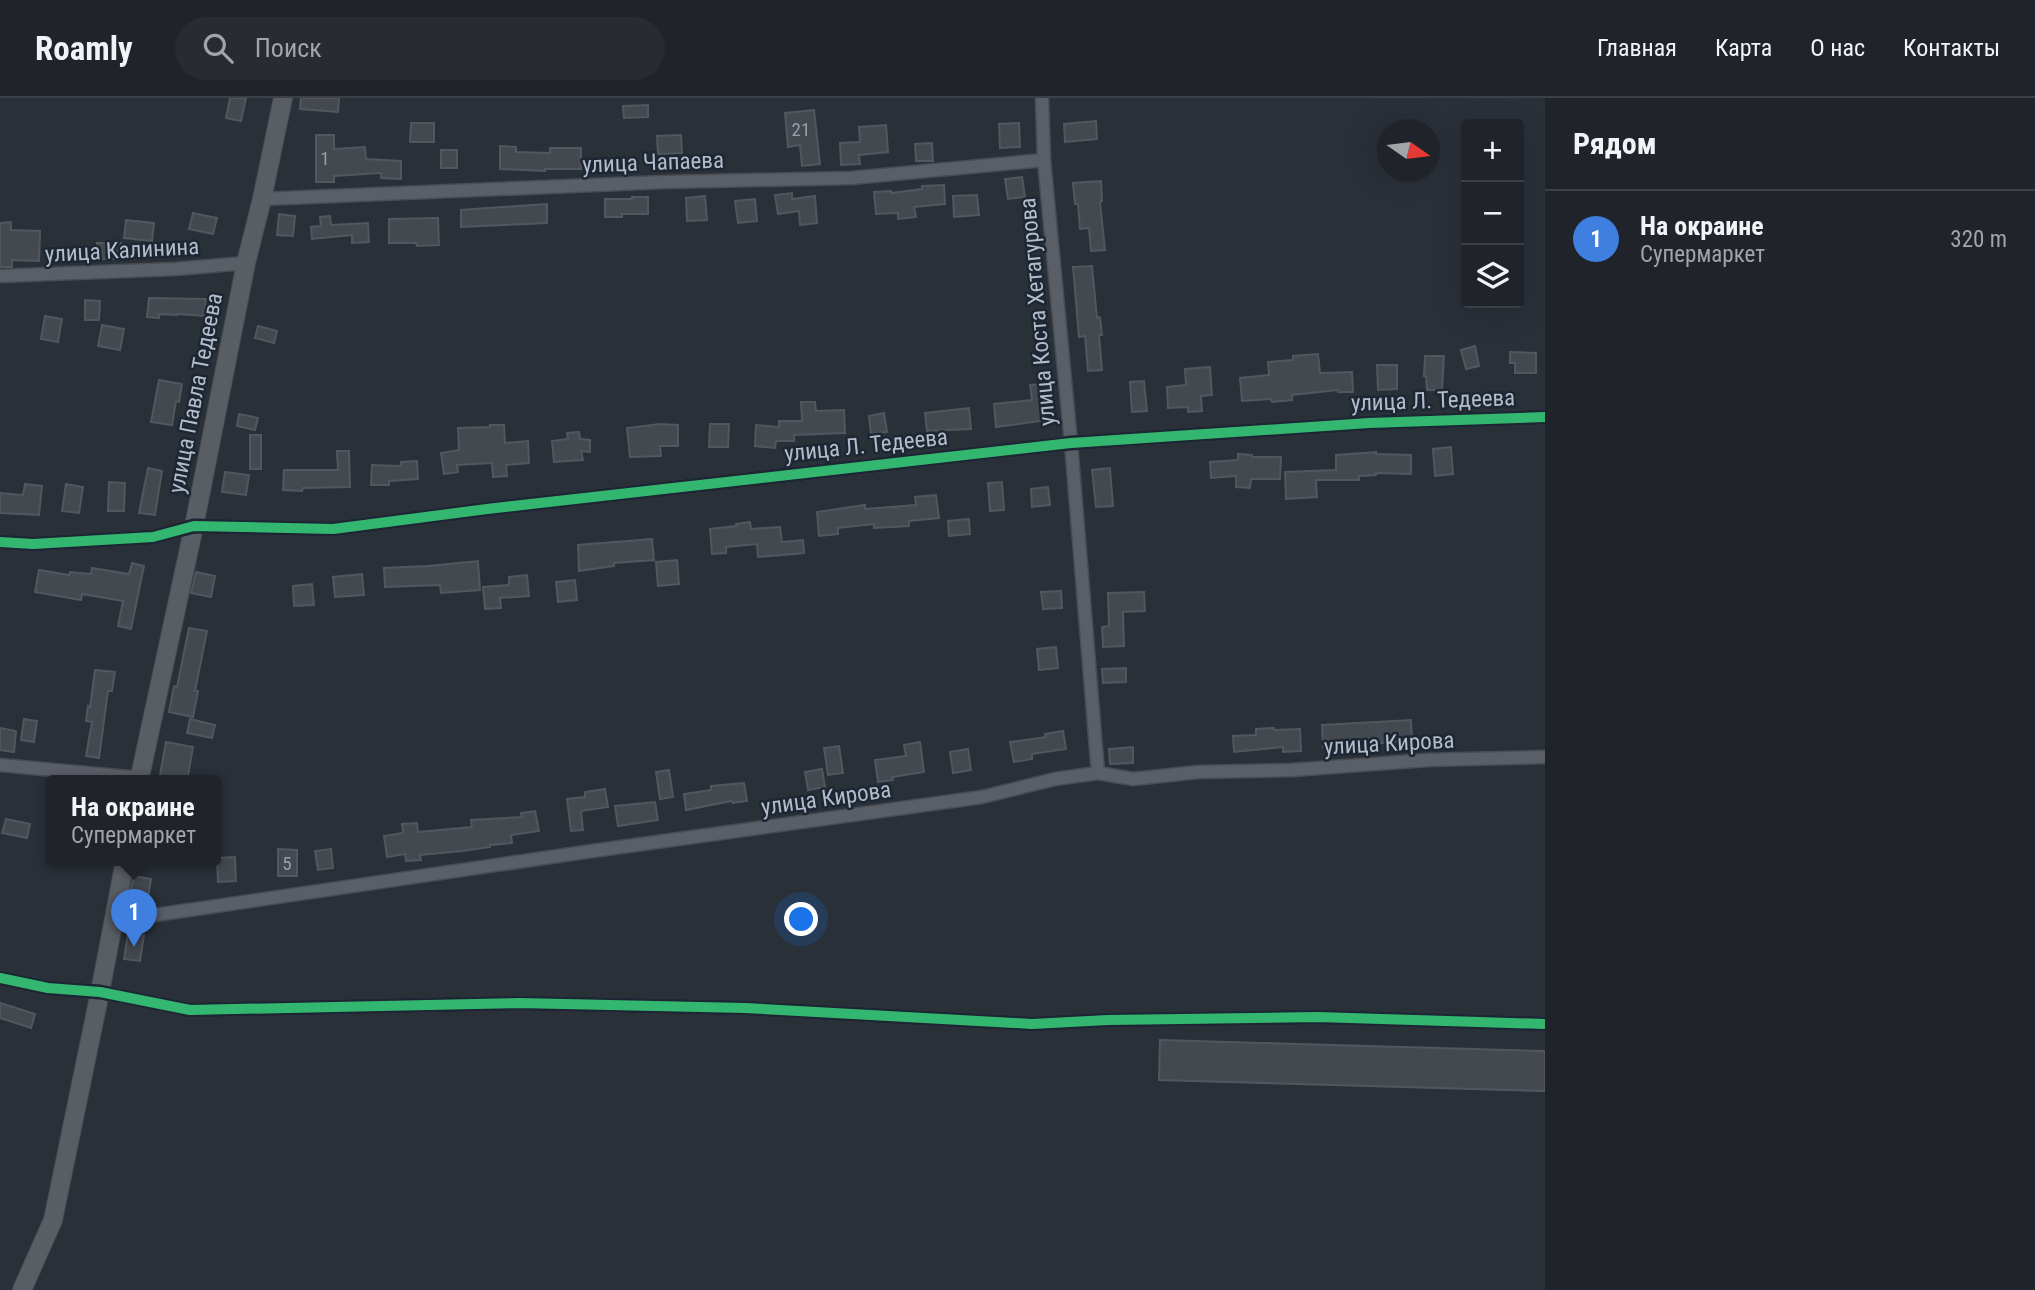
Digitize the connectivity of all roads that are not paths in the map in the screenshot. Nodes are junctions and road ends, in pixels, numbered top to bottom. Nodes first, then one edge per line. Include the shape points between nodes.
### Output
1 (283, 98) edge
2 (1042, 98) edge
3 (1044, 160) junction
4 (262, 200) junction
5 (246, 263) junction
6 (0, 276) edge
7 (1545, 417) edge
8 (1071, 443) junction
9 (194, 526) junction
10 (0, 542) edge
11 (1545, 757) edge
12 (0, 765) edge
13 (1098, 774) junction
14 (100, 775) edge
15 (141, 775) edge
16 (124, 866) edge
17 (114, 921) junction
18 (0, 978) edge
19 (100, 992) junction
20 (1545, 1024) edge
21 (22, 1290) edge

1 - 4 main road, улица Павла Тедеева
2 - 3 street, улица Коста Хетагурова
3 - 4 street, улица Чапаева via 851,178
3 - 8 street, улица Коста Хетагурова
4 - 5 main road, улица Павла Тедеева
5 - 6 street, улица Калинина
5 - 9 main road, улица Павла Тедеева
7 - 8 street, улица Л. Тедеева via 1368,423
8 - 9 street, улица Л. Тедеева via 333,528
8 - 13 street, улица Коста Хетагурова
9 - 10 street, улица Л. Тедеева via 153,537
9 - 15 main road, улица Павла Тедеева
11 - 13 street, улица Кирова via 1133,779
12 - 14 street
13 - 17 street, улица Кирова via 982,797
16 - 17 main road
17 - 19 main road
18 - 19 street
19 - 20 street via 190,1010 519,1003 745,1008 1032,1024 1317,1017
19 - 21 main road via 53,1220

